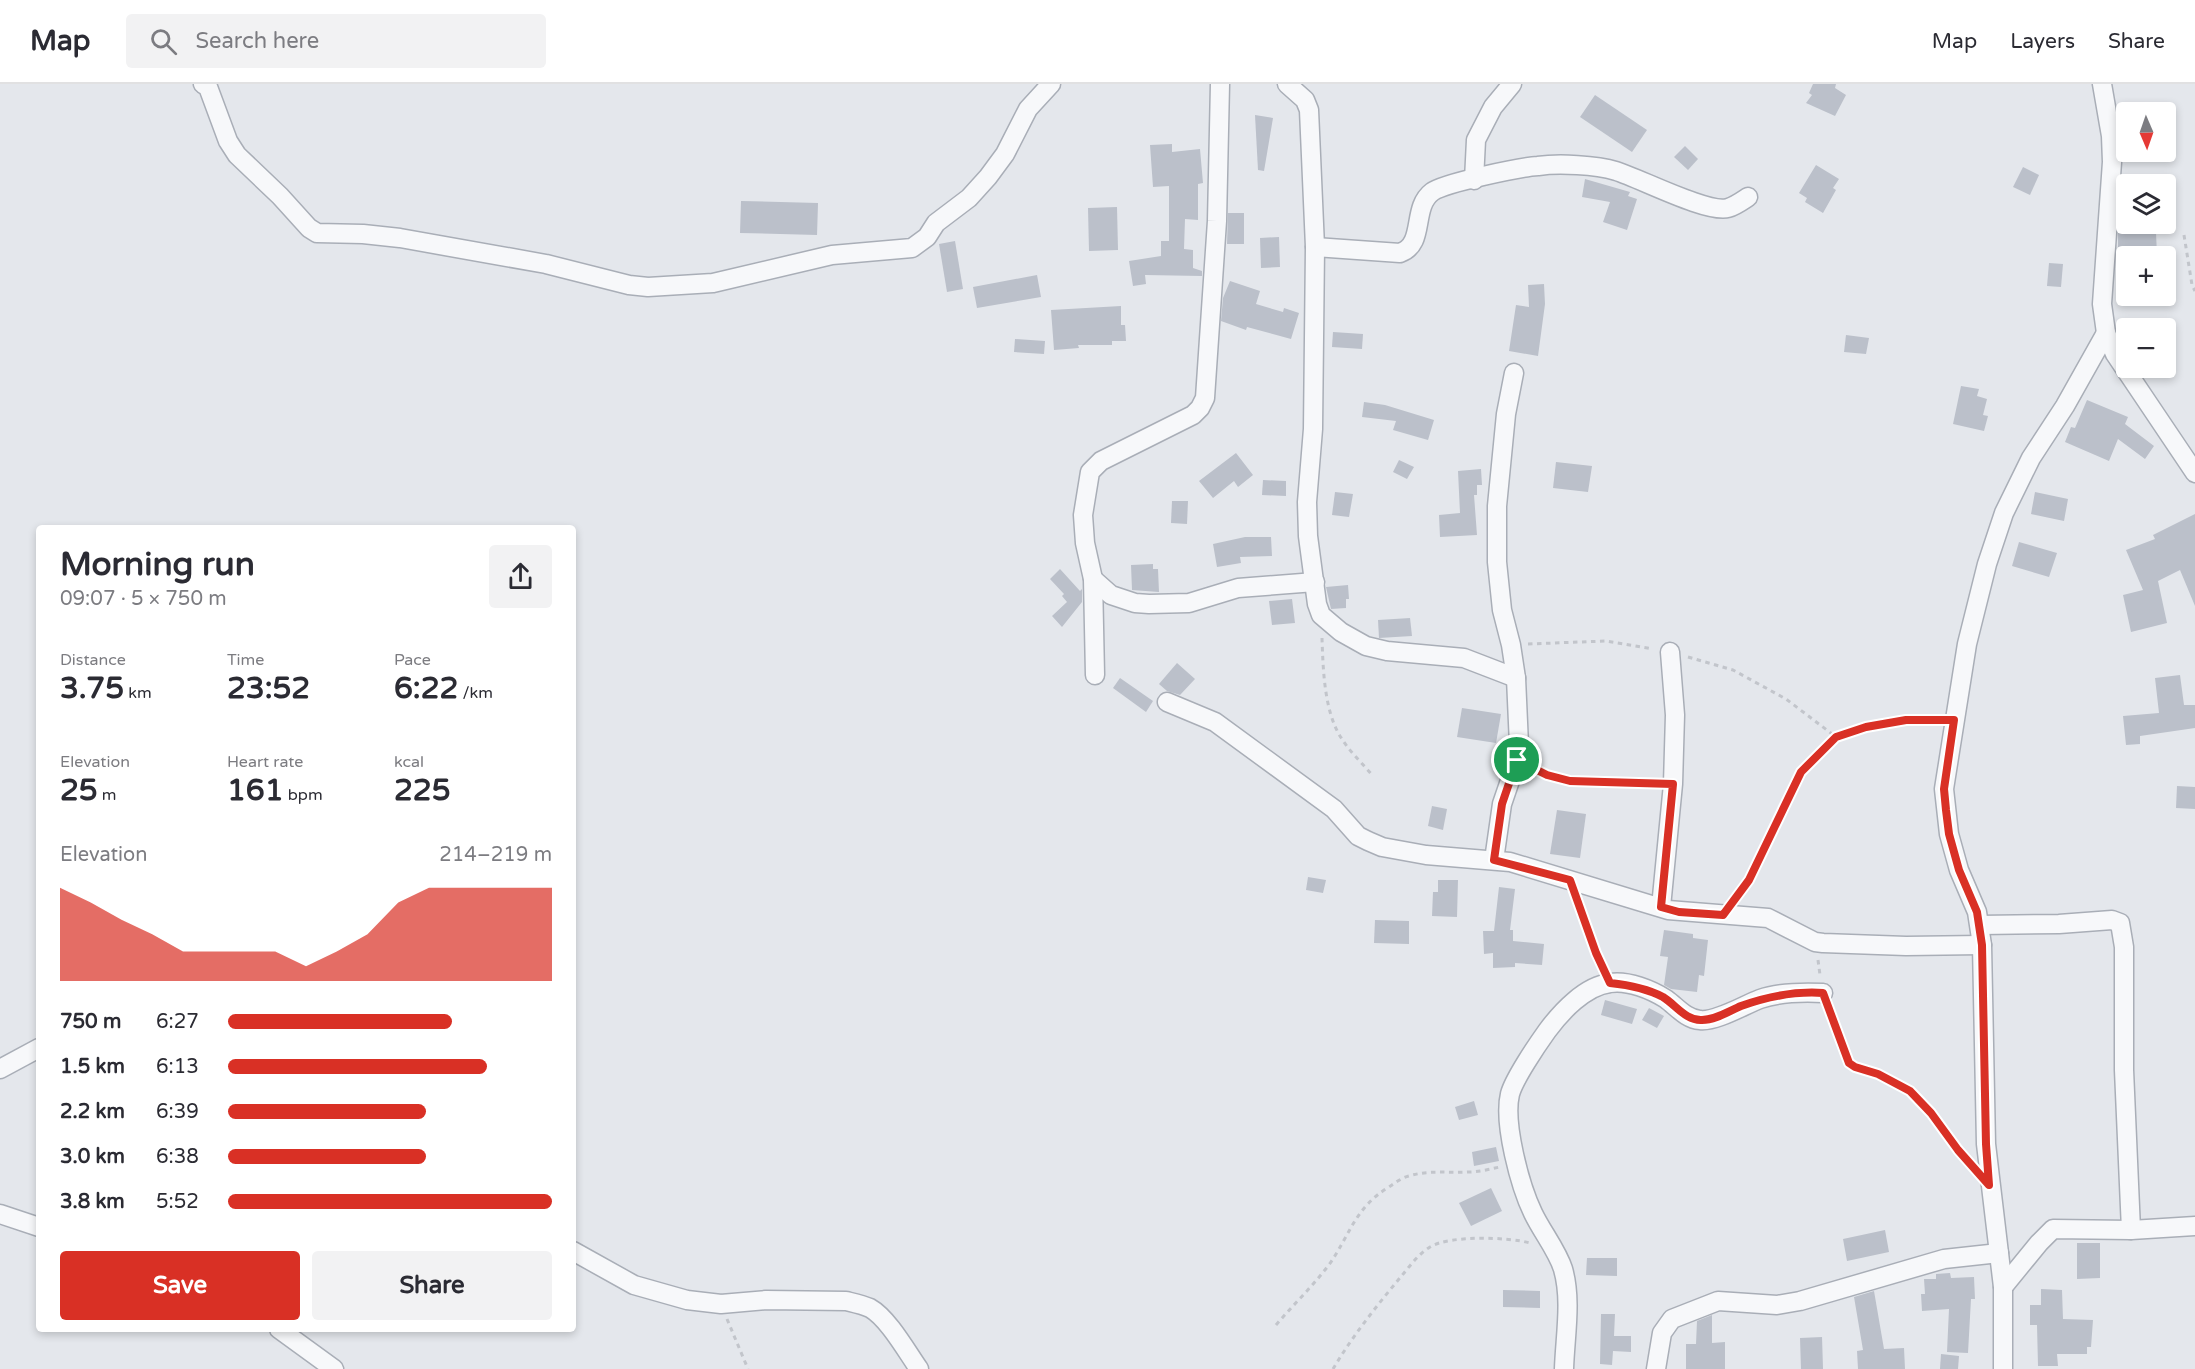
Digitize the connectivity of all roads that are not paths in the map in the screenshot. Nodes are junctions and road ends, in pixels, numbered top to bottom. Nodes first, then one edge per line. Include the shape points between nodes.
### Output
1 (203, 84) edge
2 (1050, 84) edge
3 (1220, 84) edge
4 (1287, 84) edge
5 (1512, 84) edge
6 (2102, 84) edge
7 (1474, 180) junction
8 (1748, 198) dead end
9 (1315, 247) junction
10 (2106, 333) junction
11 (1515, 373) dead end
12 (2195, 473) edge
13 (1093, 579) junction
14 (1316, 582) junction
15 (1670, 652) dead end
16 (1095, 675) dead end
17 (1516, 678) junction
18 (1167, 702) dead end
19 (1494, 860) junction
20 (1661, 907) junction
21 (1980, 926) junction
22 (1982, 945) junction
23 (1823, 993) road end
24 (36, 1049) edge
25 (0, 1069) edge
26 (0, 1214) edge
27 (36, 1226) edge
28 (2195, 1226) edge
29 (2131, 1230) junction
30 (576, 1252) edge
31 (1999, 1253) junction
32 (2003, 1287) junction
33 (283, 1332) edge
34 (334, 1369) edge
35 (919, 1369) edge
36 (1564, 1369) edge
37 (1656, 1369) edge
38 (2003, 1369) edge

1 - 2 street via 208,87 237,155 313,230 322,234 400,238 648,287 713,283 832,255 912,248 988,177 1005,154 1024,115
3 - 13 street via 1217,221 1204,403 1193,415 1101,461 1089,472 1083,530
4 - 9 street via 1305,99 1309,110
5 - 7 street via 1493,107 1476,140
6 - 10 street via 2112,162 2102,304
7 - 8 street via 1539,165 1582,166 1615,171 1717,209
7 - 9 street via 1432,192 1421,206 1414,244 1408,250 1400,253
9 - 14 street via 1308,536
10 - 12 street via 2115,354
10 - 21 street via 2031,458 2004,513 1967,644 1944,789 1949,834
11 - 17 street via 1506,414 1497,506 1497,562
13 - 14 street via 1111,595 1149,604 1189,603 1238,588
13 - 16 street
14 - 17 street via 1322,615 1352,640 1387,651 1464,658
15 - 20 street via 1675,715 1673,784
17 - 19 street via 1517,760 1502,804
18 - 19 street via 1215,722 1318,796 1368,842 1426,855
19 - 20 street
20 - 22 street via 1679,912 1768,918 1815,942 1836,945
21 - 22 street
21 - 29 street via 2112,920 2120,923 2124,947 2124,1070
22 - 31 street via 1986,1144
23 - 36 street via 1763,998 1701,1020 1688,1017 1645,988 1610,983 1586,992 1563,1010 1545,1034 1510,1093 1509,1116 1517,1164 1533,1213 1563,1269
24 - 25 street
26 - 27 street
28 - 29 street
29 - 32 street via 2054,1229
30 - 35 street via 634,1285 687,1300 721,1304 787,1300 856,1303 877,1313
31 - 32 street
31 - 37 street via 1944,1259 1800,1301 1777,1305 1718,1301 1699,1307 1672,1318 1666,1325
32 - 38 street
33 - 34 street

